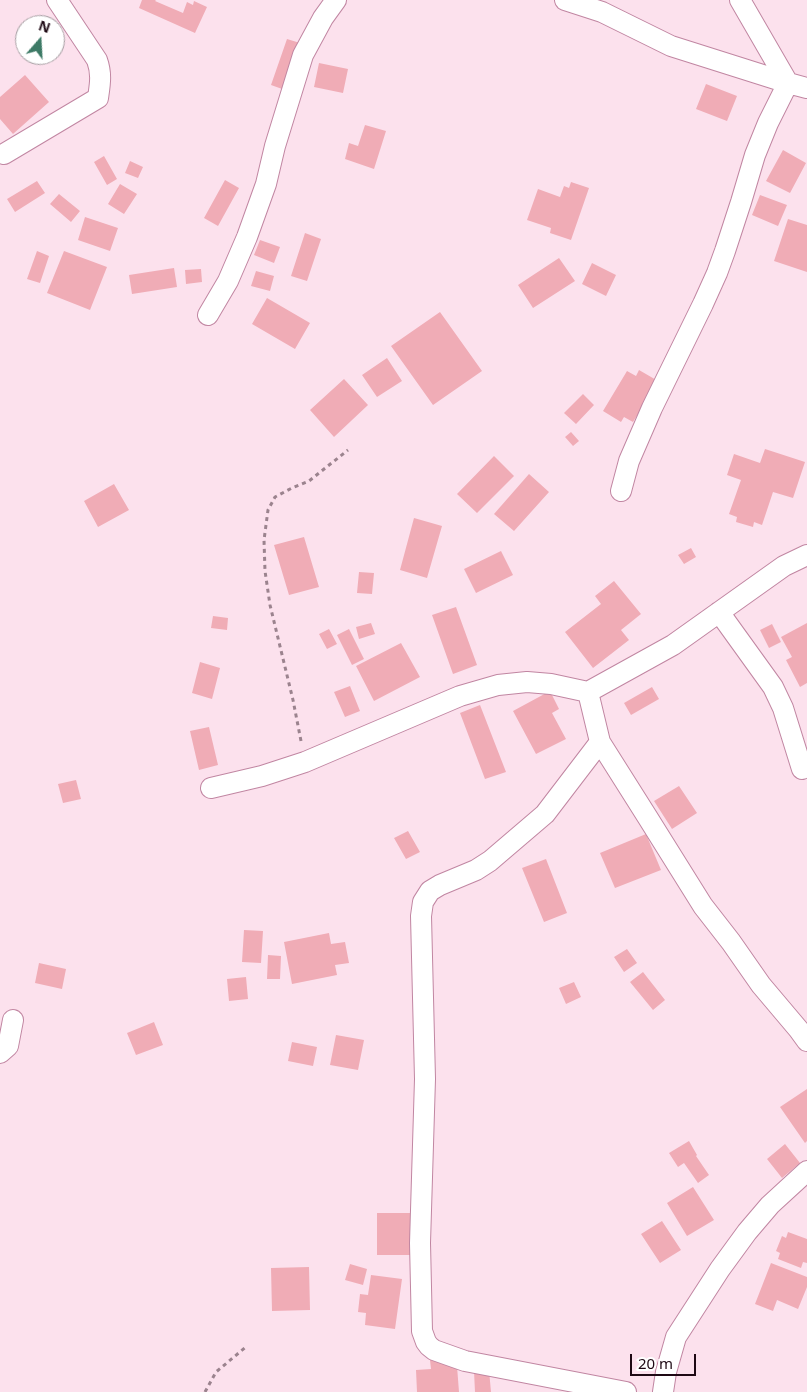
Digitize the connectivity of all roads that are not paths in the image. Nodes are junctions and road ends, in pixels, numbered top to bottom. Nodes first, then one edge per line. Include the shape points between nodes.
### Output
1 (57, 0) edge
2 (336, 0) edge
3 (565, 0) edge
4 (740, 0) edge
5 (798, 86) edge
6 (4, 154) dead end
7 (208, 315) dead end
8 (621, 490) dead end
9 (807, 555) edge
10 (719, 612) junction
11 (588, 692) junction
12 (600, 742) junction
13 (802, 769) dead end
14 (211, 788) dead end
15 (14, 1020) dead end
16 (807, 1041) edge
17 (0, 1053) edge
18 (807, 1171) edge
19 (626, 1392) edge
20 (663, 1392) edge

1 - 6 street via 97,60 101,77 98,98
2 - 7 street via 322,18 303,55 266,184 247,237
3 - 5 street via 602,12 671,46
4 - 5 street
5 - 8 street via 768,123 717,273 652,408 629,461
9 - 10 street via 784,566
10 - 11 street via 673,645
10 - 13 street via 773,687
11 - 12 street
11 - 14 street via 527,682 498,685 460,696 305,762
12 - 16 street via 703,906
12 - 19 street via 545,814 490,861 430,891 422,902 425,1079 421,1313 422,1331 434,1350 465,1361
15 - 17 street via 8,1046
18 - 20 street via 770,1205 720,1269 676,1337

